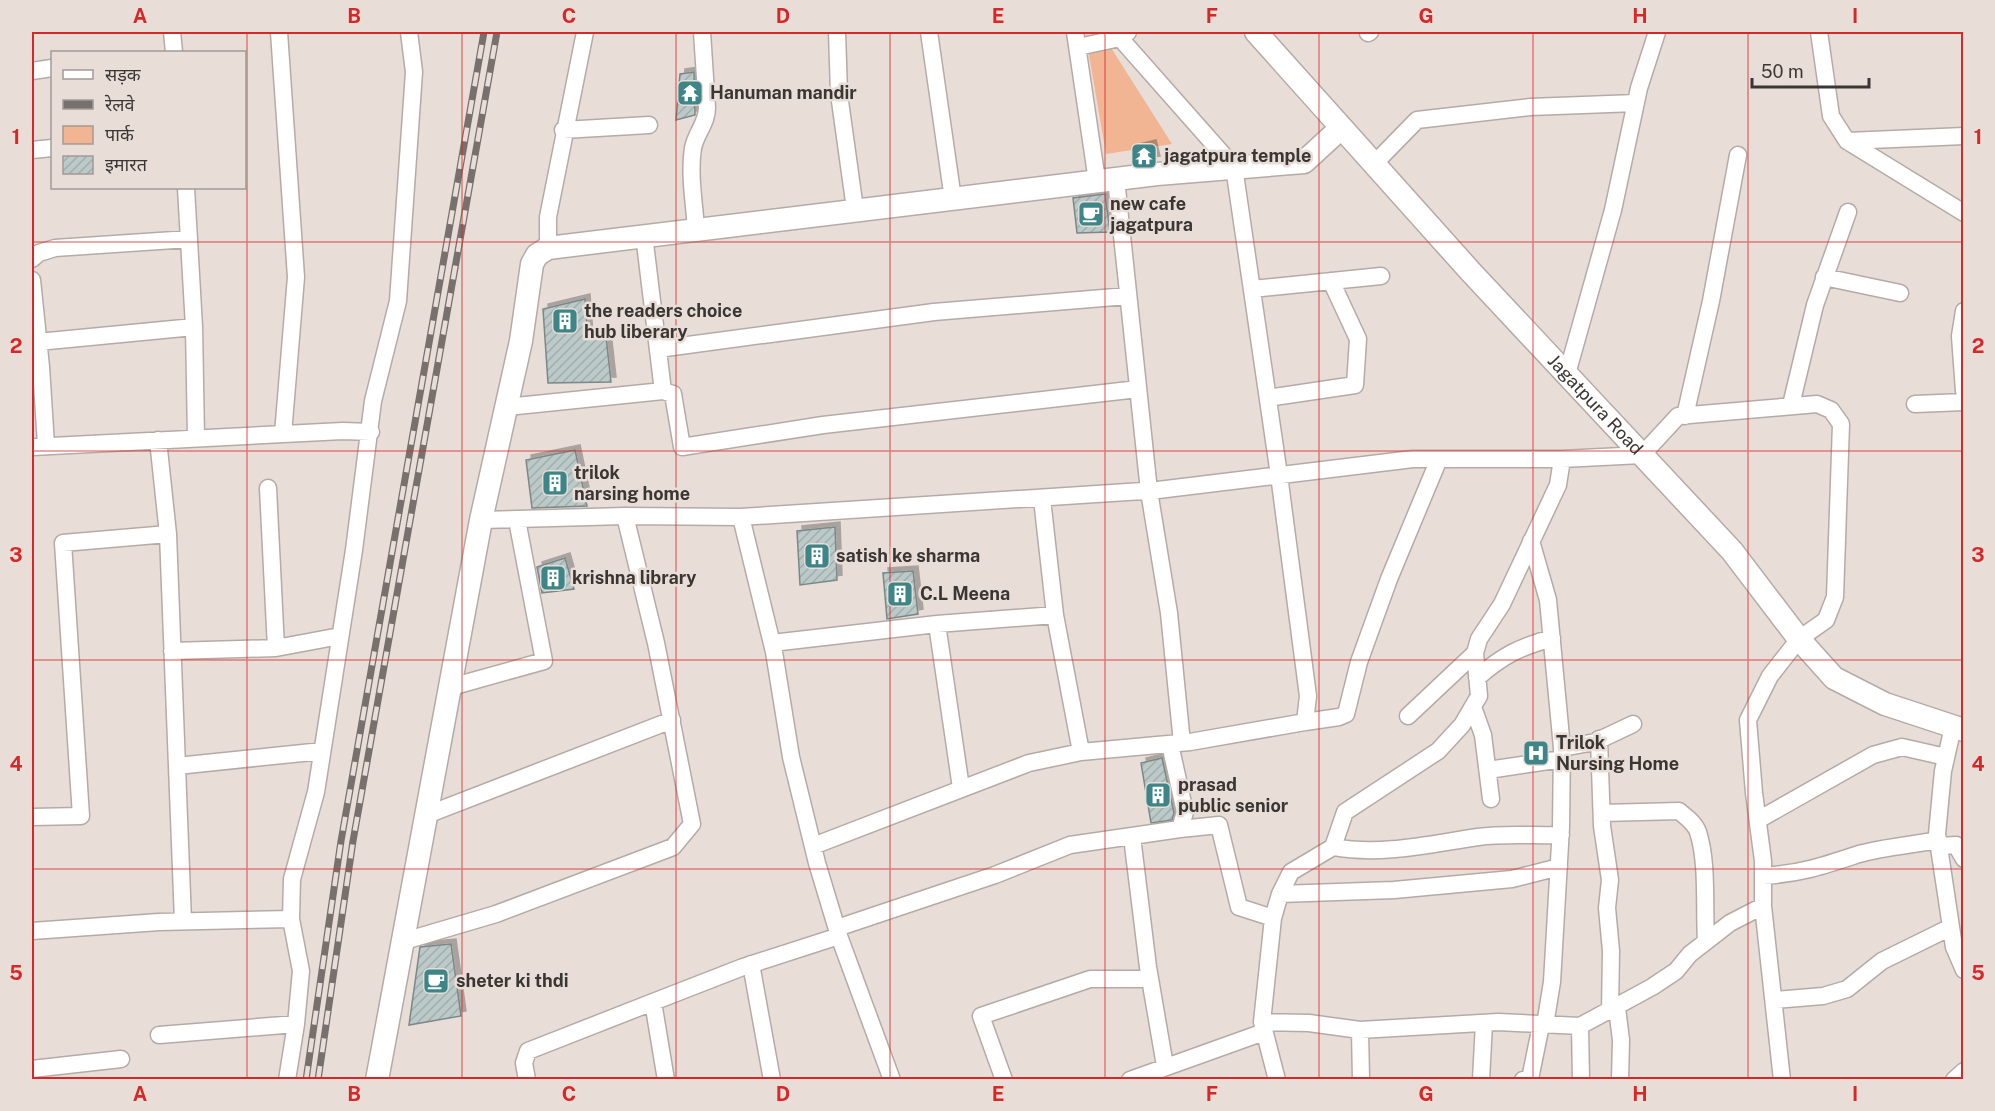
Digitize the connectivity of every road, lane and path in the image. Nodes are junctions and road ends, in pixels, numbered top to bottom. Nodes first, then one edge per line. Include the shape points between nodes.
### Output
1 (172, 32) edge
2 (279, 32) edge
3 (409, 32) edge
4 (585, 32) edge
5 (702, 32) edge
6 (837, 32) edge
7 (929, 32) edge
8 (1256, 32) edge
9 (1657, 32) edge
10 (1819, 32) edge
11 (1124, 35) edge
12 (1077, 39) edge
13 (174, 51) edge
14 (51, 68) edge
15 (32, 71) edge
16 (1636, 103) junction
17 (649, 125) dead end
18 (1341, 128) junction
19 (563, 130) junction
20 (1964, 136) edge
21 (1846, 141) junction
22 (51, 148) edge
23 (32, 150) edge
24 (1738, 155) dead end
25 (1374, 164) junction
26 (1234, 168) junction
27 (1106, 180) junction
28 (186, 189) edge
29 (953, 199) junction
30 (855, 209) junction
31 (1848, 212) dead end
32 (1964, 213) edge
33 (696, 228) junction
34 (644, 235) junction
35 (189, 238) junction
36 (548, 248) junction
37 (32, 260) edge
38 (1381, 276) dead end
39 (1824, 277) junction
40 (32, 280) edge
41 (1331, 281) junction
42 (1252, 290) junction
43 (1900, 293) dead end
44 (1127, 296) junction
45 (1964, 311) edge
46 (194, 327) junction
47 (38, 342) junction
48 (658, 349) junction
49 (1567, 374) junction
50 (1138, 389) junction
51 (663, 391) junction
52 (1964, 391) edge
53 (1268, 398) junction
54 (1964, 402) edge
55 (1915, 404) dead end
56 (1791, 405) junction
57 (507, 407) junction
58 (1685, 416) junction
59 (371, 432) junction
60 (283, 434) junction
61 (196, 438) junction
62 (159, 440) junction
63 (39, 446) edge
64 (1642, 454) junction
65 (1439, 459) junction
66 (1562, 459) junction
67 (1279, 476) junction
68 (268, 488) dead end
69 (1149, 491) junction
70 (1042, 499) junction
71 (625, 516) junction
72 (741, 517) junction
73 (481, 520) junction
74 (517, 520) junction
75 (168, 534) junction
76 (1531, 542) junction
77 (1054, 615) junction
78 (936, 624) junction
79 (340, 636) junction
80 (1552, 638) junction
81 (1799, 639) junction
82 (772, 643) junction
83 (276, 648) junction
84 (172, 651) junction
85 (1475, 652) junction
86 (1478, 678) junction
87 (451, 687) junction
88 (1473, 706) junction
89 (1408, 716) dead end
90 (672, 720) junction
91 (1305, 722) junction
92 (1633, 724) dead end
93 (1958, 729) edge
94 (1599, 739) junction
95 (1176, 744) junction
96 (322, 751) junction
97 (1081, 752) junction
98 (1562, 753) junction
99 (1946, 757) junction
100 (177, 766) junction
101 (1488, 770) junction
102 (960, 788) junction
103 (1491, 799) dead end
104 (1602, 813) junction
105 (424, 816) junction
106 (32, 817) edge
107 (1758, 820) junction
108 (1180, 829) junction
109 (1561, 835) junction
110 (1132, 837) junction
111 (1939, 843) junction
112 (813, 846) junction
113 (1333, 847) junction
114 (1964, 859) edge
115 (1559, 867) junction
116 (1763, 876) junction
117 (1280, 894) junction
118 (1763, 906) junction
119 (1273, 918) junction
120 (291, 919) junction
121 (183, 921) junction
122 (32, 931) edge
123 (838, 932) junction
124 (1956, 933) edge
125 (1706, 941) junction
126 (401, 942) junction
127 (751, 964) junction
128 (1964, 970) edge
129 (1150, 979) junction
130 (1774, 1000) junction
131 (653, 1002) junction
132 (1613, 1010) junction
133 (1484, 1023) junction
134 (296, 1024) junction
135 (1543, 1025) junction
136 (1580, 1026) junction
137 (1263, 1027) junction
138 (1360, 1030) junction
139 (159, 1035) dead end
140 (121, 1059) dead end
141 (1165, 1066) junction
142 (32, 1070) edge
143 (1964, 1071) edge
144 (1529, 1079) edge
145 (287, 1080) edge
146 (376, 1080) edge
147 (527, 1080) edge
148 (666, 1080) edge
149 (772, 1080) edge
150 (892, 1080) edge
151 (1004, 1080) edge
152 (1130, 1080) edge
153 (1277, 1080) edge
154 (1361, 1080) edge
155 (1481, 1080) edge
156 (1581, 1080) edge
157 (1620, 1080) edge
158 (1782, 1080) edge
159 (1954, 1080) edge

1 - 13 street
2 - 60 street via 297,277
3 - 59 street via 414,72 399,290 377,382
4 - 19 street
5 - 33 street via 708,108 694,146 692,164
6 - 30 street via 839,94
7 - 29 street
8 - 18 street, Jagatpura Road
9 - 16 street
10 - 21 street via 1830,116
11 - 12 street
11 - 26 street
12 - 27 street
14 - 15 street
16 - 25 street via 1530,107 1418,120
16 - 49 street via 1613,210
17 - 19 street
18 - 25 street, Jagatpura Road
18 - 26 street via 1304,162
19 - 36 street via 548,217
20 - 21 street
21 - 32 street
22 - 23 street
24 - 58 street
25 - 49 street, Jagatpura Road
26 - 27 street
26 - 42 street
27 - 29 street
27 - 44 street
28 - 35 street
29 - 30 street
30 - 33 street
31 - 39 street
33 - 34 street
34 - 36 street
34 - 48 street
35 - 37 street via 55,248
35 - 46 street
36 - 57 street via 532,264
38 - 41 street
39 - 43 street
39 - 56 street
40 - 47 street
41 - 42 street
41 - 53 street via 1359,339 1355,385
42 - 53 street
44 - 48 street via 934,312
44 - 50 street
45 - 52 street via 1960,336
46 - 47 street
46 - 61 street
47 - 63 street
48 - 51 street
49 - 64 street, Jagatpura Road
50 - 51 street via 823,425 682,447 673,394
50 - 69 street
51 - 57 street
53 - 67 street
54 - 55 street
56 - 58 street
56 - 81 street via 1824,406 1836,415 1841,431 1835,597 1826,620
57 - 73 street
58 - 64 street via 1678,416
59 - 60 street
59 - 79 street
60 - 61 street
61 - 62 street
62 - 63 street
62 - 75 street
64 - 66 street
64 - 81 street, Jagatpura Road via 1732,551
65 - 66 street
65 - 67 street
65 - 91 street via 1389,579 1359,662 1346,714
66 - 76 street via 1558,485
67 - 69 street
67 - 91 street via 1308,696
68 - 83 street
69 - 70 street
69 - 95 street via 1169,613
70 - 72 street
70 - 77 street
71 - 72 street
71 - 74 street
71 - 90 street
72 - 82 street
73 - 74 street
73 - 87 street
74 - 87 street via 544,661
75 - 84 street
75 - 106 street via 63,543 81,816
76 - 80 street via 1548,600
76 - 85 street
77 - 78 street
77 - 97 street
78 - 82 street
78 - 102 street
79 - 83 street
79 - 96 street
80 - 86 street via 1520,647
80 - 98 street
81 - 93 street, Jagatpura Road via 1834,678 1885,704
81 - 107 street via 1770,675 1748,720
82 - 112 street via 791,757
83 - 84 street
84 - 100 street
85 - 86 street
85 - 89 street
86 - 88 street via 1479,696
87 - 105 street
88 - 101 street via 1483,735
88 - 113 street via 1438,751 1345,812
90 - 105 street
90 - 126 street via 692,824 673,847 496,914
91 - 95 street
92 - 94 street
93 - 99 street
94 - 98 street
94 - 104 street
95 - 97 street
95 - 108 street via 1185,812
96 - 100 street
96 - 120 street via 316,792 292,879
97 - 102 street via 1029,763
98 - 101 street
98 - 109 street
99 - 107 street via 1902,747 1873,755
99 - 111 street
100 - 121 street
101 - 103 street
102 - 112 street
104 - 125 street via 1679,811 1690,820 1698,831 1702,857
104 - 132 street via 1610,880 1607,908
105 - 126 street
107 - 116 street
108 - 110 street
108 - 119 street via 1219,825 1239,907
109 - 113 street via 1480,837 1362,852
109 - 115 street
110 - 123 street via 1070,845
110 - 129 street
111 - 114 street via 1956,845
111 - 116 street via 1861,854 1826,867
111 - 124 street
112 - 123 street
113 - 117 street via 1290,872
115 - 117 street via 1512,879 1394,890
115 - 135 street via 1552,982
116 - 118 street
117 - 119 street
118 - 125 street
118 - 130 street
119 - 137 street
120 - 121 street
120 - 134 street via 301,972
121 - 122 street
123 - 127 street
123 - 150 street
124 - 128 street
124 - 130 street via 1882,961 1847,989 1823,996
125 - 132 street via 1676,971
126 - 146 street
127 - 131 street
127 - 149 street
129 - 141 street
129 - 151 street via 1090,979 981,1016
130 - 158 street
131 - 147 street via 528,1051 524,1063
131 - 148 street
132 - 136 street
132 - 157 street via 1621,1040
133 - 135 street
133 - 138 street
133 - 155 street
134 - 139 street
134 - 145 street
135 - 136 street
135 - 144 street
136 - 156 street
137 - 138 street via 1309,1023
137 - 141 street
137 - 153 street
138 - 154 street
140 - 142 street
141 - 152 street
143 - 159 street

